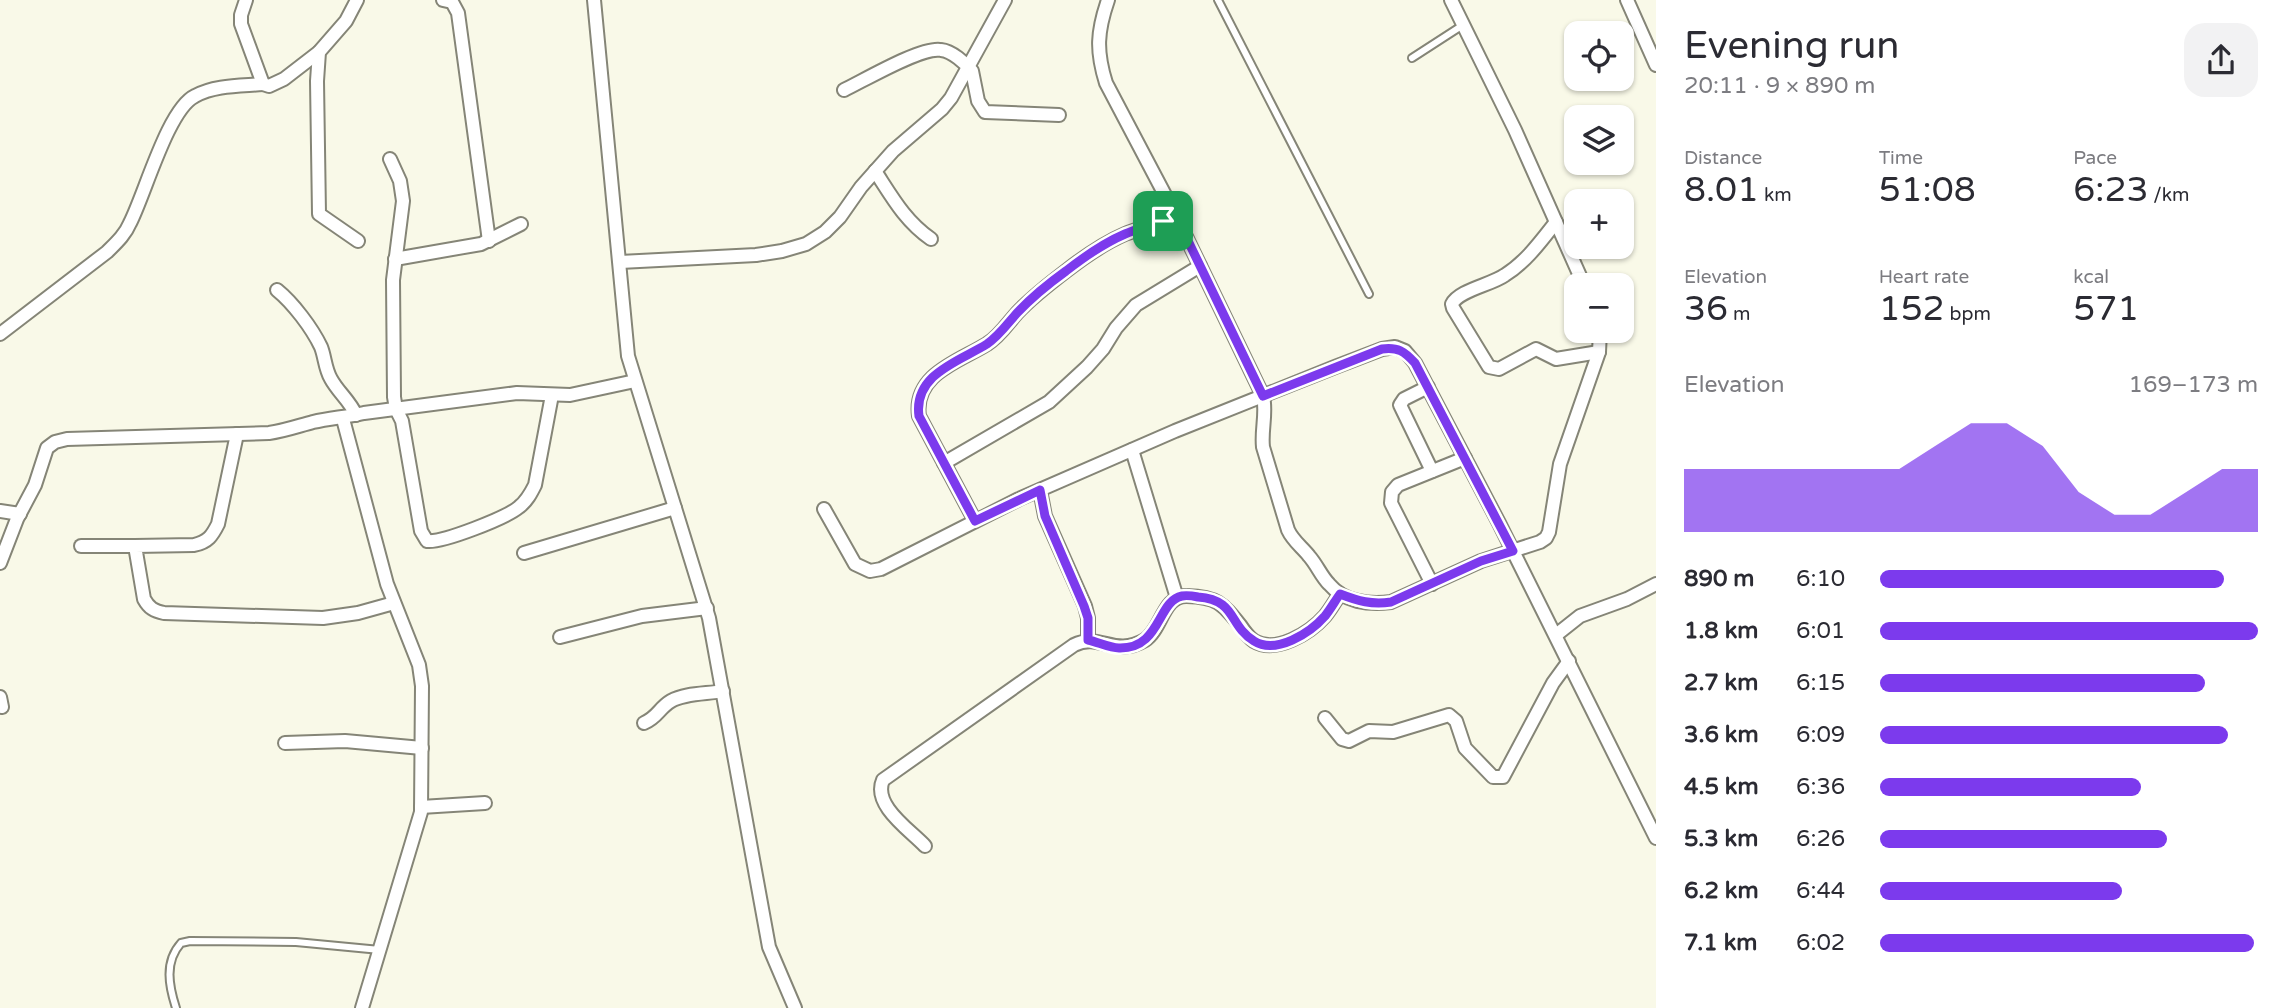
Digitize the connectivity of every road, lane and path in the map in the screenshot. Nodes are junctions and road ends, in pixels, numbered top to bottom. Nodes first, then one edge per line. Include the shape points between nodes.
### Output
1 (246, 0) edge
2 (357, 0) edge
3 (443, 0) edge
4 (594, 0) edge
5 (1004, 0) edge
6 (1108, 0) edge
7 (1218, 0) edge
8 (1451, 0) edge
9 (1627, 0) edge
10 (1463, 25) junction
11 (319, 52) junction
12 (1412, 58) dead end
13 (1656, 65) edge
14 (969, 67) junction
15 (263, 84) junction
16 (844, 90) dead end
17 (1059, 115) dead end
18 (390, 159) dead end
19 (875, 171) junction
20 (1175, 214) junction
21 (1556, 222) junction
22 (522, 224) dead end
23 (931, 239) dead end
24 (489, 241) junction
25 (358, 242) dead end
26 (395, 259) junction
27 (620, 262) junction
28 (1200, 266) junction
29 (1579, 273) edge
30 (277, 290) dead end
31 (1369, 294) dead end
32 (0, 334) edge
33 (1600, 343) edge
34 (1600, 352) junction
35 (635, 381) junction
36 (1428, 387) junction
37 (552, 395) junction
38 (1263, 396) junction
39 (396, 409) junction
40 (356, 415) junction
41 (343, 419) junction
42 (236, 433) junction
43 (1132, 450) junction
44 (1465, 458) junction
45 (944, 463) junction
46 (1432, 471) junction
47 (1040, 490) junction
48 (675, 508) junction
49 (824, 509) dead end
50 (0, 511) edge
51 (20, 514) junction
52 (975, 521) junction
53 (81, 546) dead end
54 (135, 546) junction
55 (1513, 551) junction
56 (524, 553) dead end
57 (0, 563) edge
58 (1432, 584) junction
59 (1656, 584) edge
60 (1340, 594) junction
61 (1177, 598) junction
62 (394, 603) junction
63 (706, 608) junction
64 (1556, 635) junction
65 (560, 637) dead end
66 (1088, 640) junction
67 (1569, 661) junction
68 (723, 691) junction
69 (1325, 718) dead end
70 (643, 723) dead end
71 (285, 743) dead end
72 (422, 748) junction
73 (485, 803) dead end
74 (421, 807) junction
75 (1650, 812) edge
76 (1656, 838) edge
77 (925, 846) dead end
78 (380, 950) junction
79 (176, 1008) edge
80 (362, 1008) edge
81 (795, 1008) edge

1 - 15 street via 241,23
2 - 11 street via 346,21
3 - 24 street via 452,2 458,13
4 - 27 street
5 - 14 street
6 - 20 street via 1098,40 1106,83
7 - 31 lane
8 - 10 street
9 - 13 street
10 - 12 lane
10 - 21 street
11 - 15 street via 284,79
11 - 25 street via 319,214
14 - 16 street via 948,52 929,50
14 - 17 street via 985,112
14 - 19 street via 942,108
15 - 32 street via 212,89 193,96 179,110 119,240
18 - 26 street via 404,201
19 - 23 street via 903,214
19 - 27 street via 840,217 806,244 757,255
20 - 28 street
20 - 45 street via 1098,249 1040,291 988,344 932,378 920,395 919,416
21 - 29 street
21 - 34 street via 1516,267 1492,283 1456,296 1452,308 1494,369 1536,349 1556,359
22 - 24 street
24 - 26 street
26 - 39 street
27 - 35 street via 628,356
28 - 38 street
28 - 45 street via 1136,305 1087,367 1049,402
30 - 40 street via 309,325 328,374
33 - 34 street
34 - 55 street via 1560,464 1549,532 1540,542
35 - 37 street
35 - 48 street
36 - 38 street via 1415,363 1395,347
36 - 44 street
36 - 46 street via 1400,405
37 - 39 street via 517,393
37 - 39 street via 528,498 505,515 434,542 427,541 421,531
38 - 43 street
38 - 60 street via 1263,447 1288,530
39 - 40 street
40 - 41 street
41 - 42 street via 277,432
41 - 62 street
42 - 51 street via 55,442 47,448
42 - 54 street via 212,536 194,545
43 - 47 street
43 - 61 street
44 - 46 street
44 - 55 street
45 - 52 street
46 - 58 street via 1394,488 1391,503
47 - 52 street
47 - 66 street via 1045,516 1088,618
48 - 56 street
48 - 63 street
49 - 52 street via 855,564 870,571
50 - 51 street
51 - 57 street
53 - 54 street
54 - 62 street via 144,599 157,612 323,618
55 - 58 street
55 - 64 street
58 - 60 street via 1404,598 1376,604
59 - 64 street via 1580,615
60 - 61 street via 1324,617 1296,638 1265,645 1251,639 1214,599
61 - 66 street via 1141,642 1116,648
62 - 72 street via 419,665
63 - 65 street via 634,618
63 - 68 street
64 - 67 street
66 - 77 street via 1074,645 883,780 881,792 891,813
67 - 69 street via 1553,682 1503,777 1493,777 1465,747 1456,721 1449,715 1393,732 1369,731 1349,741
67 - 75 street
68 - 70 street via 671,701
68 - 81 street via 769,947
71 - 72 street via 345,741
72 - 74 street
73 - 74 street
74 - 78 street
75 - 76 street
78 - 79 lane via 296,942 181,943 169,972
78 - 80 street

